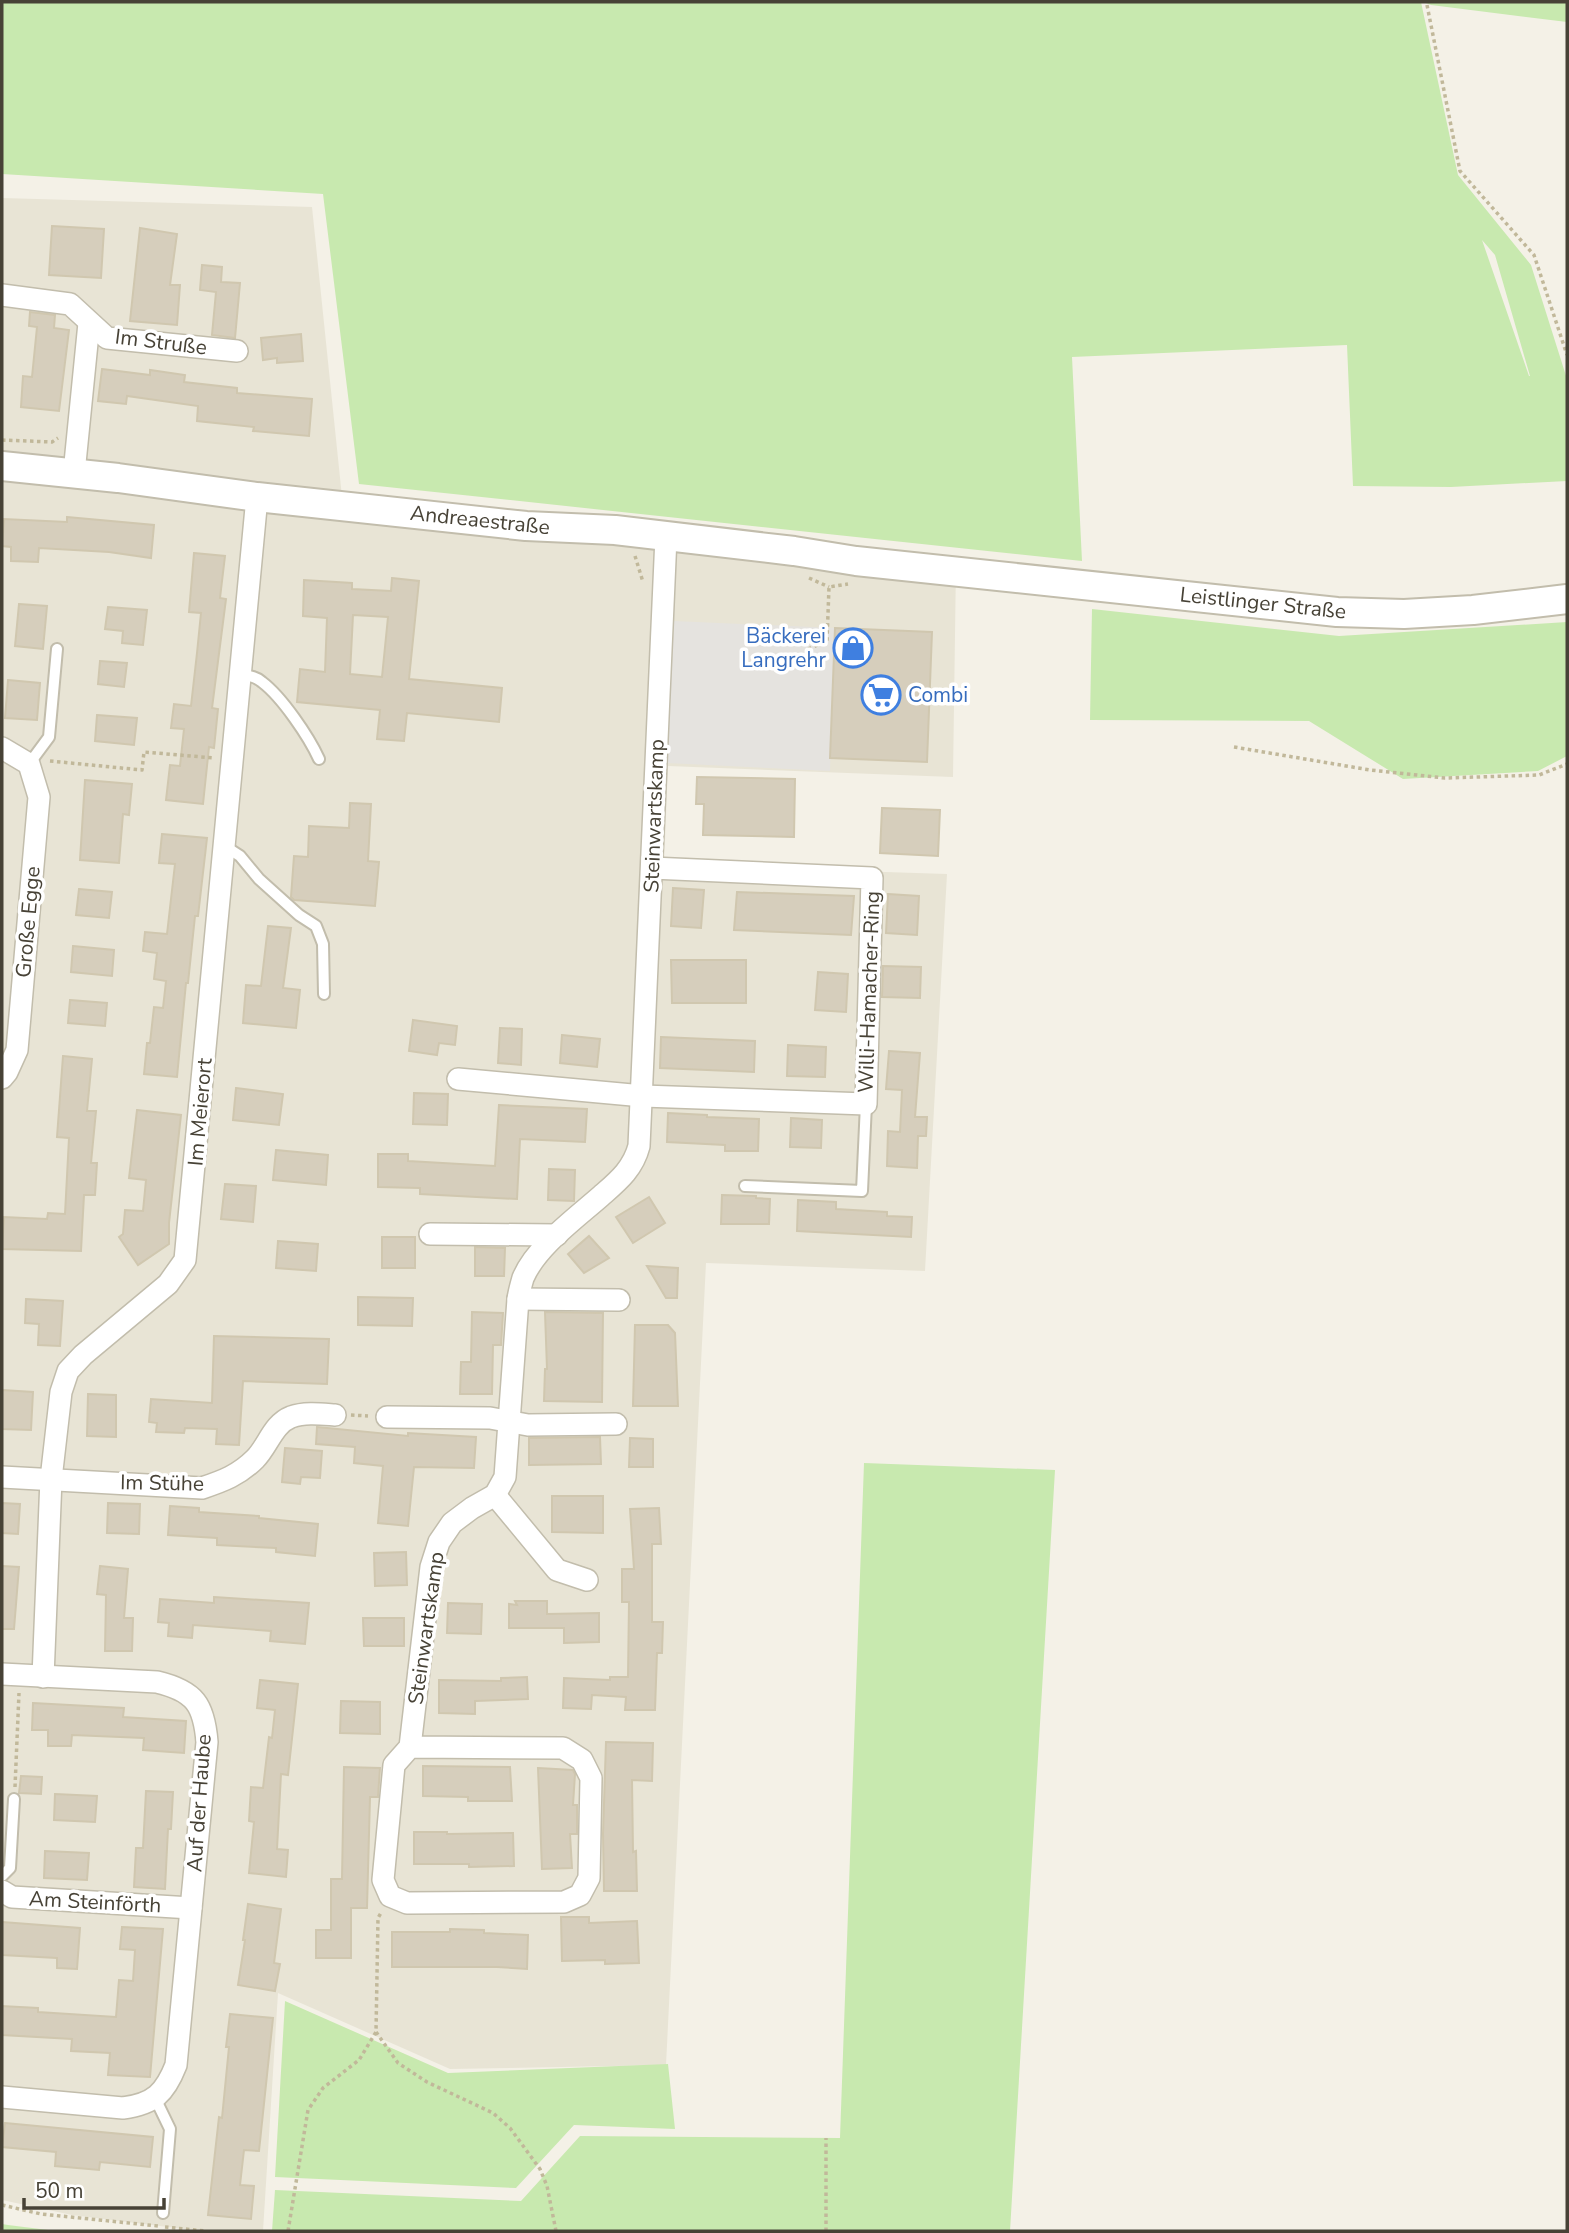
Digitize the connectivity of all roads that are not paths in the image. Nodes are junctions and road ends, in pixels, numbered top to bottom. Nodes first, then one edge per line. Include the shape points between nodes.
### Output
1 (2, 295) edge
2 (89, 323) junction
3 (237, 351) dead end
4 (2, 466) edge
5 (74, 473) junction
6 (257, 497) junction
7 (666, 537) junction
8 (958, 572) joint
9 (1567, 599) edge
10 (57, 649) dead end
11 (241, 676) junction
12 (2, 748) edge
13 (319, 760) dead end
14 (29, 764) junction
15 (226, 846) junction
16 (652, 868) junction
17 (324, 994) dead end
18 (2, 1078) edge
19 (457, 1079) dead end
20 (643, 1096) junction
21 (866, 1104) junction
22 (745, 1186) dead end
23 (430, 1234) dead end
24 (556, 1236) junction
25 (517, 1299) junction
26 (619, 1300) dead end
27 (335, 1415) road end
28 (387, 1417) road end
29 (510, 1422) junction
30 (616, 1424) dead end
31 (2, 1477) edge
32 (51, 1479) junction
33 (495, 1495) junction
34 (587, 1580) dead end
35 (11, 1675) edge
36 (43, 1677) junction
37 (410, 1747) junction
38 (14, 1799) road end
39 (2, 1876) edge
40 (2, 1891) edge
41 (191, 1908) junction
42 (2, 2097) edge
43 (155, 2098) junction
44 (163, 2213) dead end

1 - 2 street, Im Struße via 70,304
2 - 3 street, Im Struße via 107,338
2 - 5 street, Im Struße
4 - 5 street, Andreaestraße
5 - 6 street, Andreaestraße
6 - 7 street, Andreaestraße
6 - 11 street, Im Meierort
7 - 8 street, Andreaestraße
7 - 16 street, Steinwartskamp
8 - 9 street, Leistlinger Straße via 1337,612 1404,614
10 - 14 lane via 49,737
11 - 13 lane via 263,682 304,732
11 - 15 street, Im Meierort
12 - 14 street
14 - 18 street, Große Egge via 39,797 17,1049
15 - 17 lane via 316,926 323,944
15 - 32 street, Im Meierort via 185,1260 168,1284 68,1371 61,1392
16 - 20 street, Steinwartskamp
16 - 21 street, Willi-Hamacher-Ring via 872,878
19 - 20 street
20 - 21 street, Willi-Hamacher-Ring
20 - 24 street, Steinwartskamp via 636,1159
21 - 22 lane via 862,1191
23 - 24 street
24 - 25 street, Steinwartskamp via 523,1277
25 - 26 street
25 - 29 street, Steinwartskamp
27 - 32 street, Im Stühe via 289,1418 233,1478 202,1488
28 - 29 street
29 - 30 street
29 - 33 street, Steinwartskamp via 505,1477
31 - 32 street, Im Stühe
32 - 36 street, Im Meierort
33 - 34 street via 556,1570
33 - 37 street, Steinwartskamp via 452,1523 439,1542 431,1567
35 - 36 street, Auf der Haube
36 - 41 street, Auf der Haube via 157,1682 179,1687 196,1703 205,1718 207,1742
37 - 37 street, Steinwartskamp via 394,1765 383,1880 390,1896 407,1903 564,1902 580,1895 589,1878 591,1778 582,1760 563,1748
38 - 39 lane via 10,1868
40 - 41 street, Am Steinförth via 12,1897
41 - 43 street, Auf der Haube via 176,2065 169,2083
42 - 43 street via 123,2108
43 - 44 lane via 170,2129

